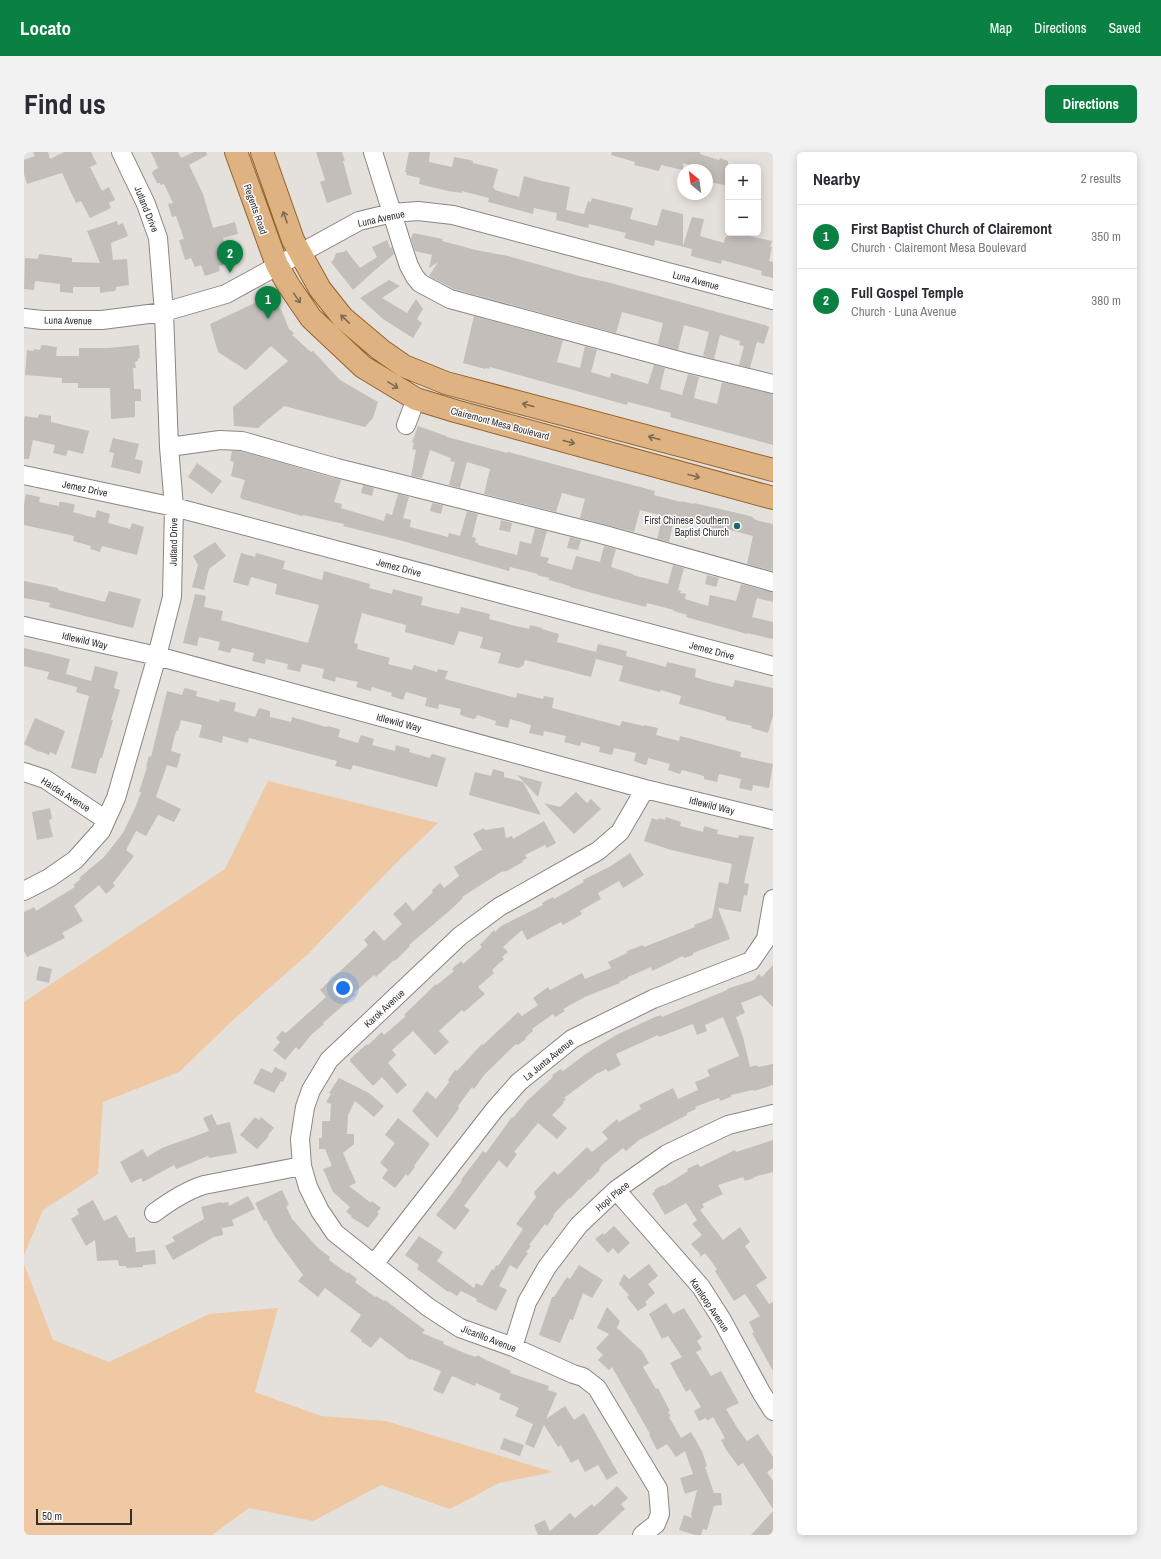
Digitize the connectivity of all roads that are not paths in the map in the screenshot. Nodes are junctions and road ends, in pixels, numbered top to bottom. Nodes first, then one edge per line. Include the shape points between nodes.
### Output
1 (122, 152) edge
2 (236, 152) edge
3 (262, 152) edge
4 (373, 152) edge
5 (392, 214) junction
6 (299, 253) junction
7 (277, 265) junction
8 (773, 300) edge
9 (164, 312) junction
10 (24, 318) edge
11 (773, 384) edge
12 (416, 399) junction
13 (406, 425) dead end
14 (169, 447) junction
15 (773, 470) edge
16 (24, 475) edge
17 (773, 498) edge
18 (174, 507) junction
19 (773, 582) edge
20 (24, 626) edge
21 (157, 656) junction
22 (773, 666) edge
23 (24, 772) edge
24 (645, 789) junction
25 (106, 820) junction
26 (773, 820) edge
27 (24, 891) edge
28 (773, 899) edge
29 (773, 1114) edge
30 (302, 1166) junction
31 (616, 1190) junction
32 (154, 1212) dead end
33 (374, 1264) junction
34 (513, 1347) junction
35 (773, 1411) edge
36 (642, 1535) edge

1 - 9 street, Jutland Drive via 146,204 158,238
2 - 7 main road, Regents Road
6 -> 3 main road
4 - 5 street
5 - 6 street, Luna Avenue via 359,221
5 - 8 street, Luna Avenue via 418,212 453,215
5 - 11 street via 415,277 420,283 450,299
6 - 7 street, Luna Avenue
15 -> 6 main road via 446,383 404,366 343,318 320,290
7 - 9 street, Luna Avenue via 226,294
7 -> 12 main road, Clairemont Mesa Boulevard via 311,318 363,367
9 - 10 street, Luna Avenue via 102,320
9 - 14 street, Jutland Drive
12 - 13 street
12 -> 17 main road, Clairemont Mesa Boulevard
14 - 18 street, Jutland Drive
14 - 19 street via 220,440 242,441 337,468 594,532
16 - 18 street, Jemez Drive
18 - 21 street, Jutland Drive via 172,597
18 - 22 street, Jemez Drive
20 - 21 street, Idlewild Way
21 - 24 street, Idlewild Way
21 - 25 street, Jutland Drive via 116,798
23 - 25 street, Haidas Avenue via 46,779
24 - 26 street, Idlewild Way
24 - 30 street, Karok Avenue via 620,832 598,851 499,906 460,936 329,1060 311,1090 305,1107 300,1139
25 - 27 street, Jutland Drive via 101,830 75,860
28 - 33 street, La Junta Avenue via 766,939 751,961 653,999 572,1039 519,1082
29 - 31 street, Hopi Place via 728,1125 667,1154
30 - 32 street via 197,1187 175,1197
30 - 33 street, Jicarillo Avenue via 308,1187 335,1233
31 - 34 street, Hopi Place via 580,1225 547,1267 527,1302
31 - 35 street, Kamloop Avenue via 701,1287
33 - 34 street, Jicarillo Avenue via 428,1307 460,1328
34 - 36 street, Jicarillo Avenue via 583,1377 597,1388 658,1488 660,1514 656,1524

